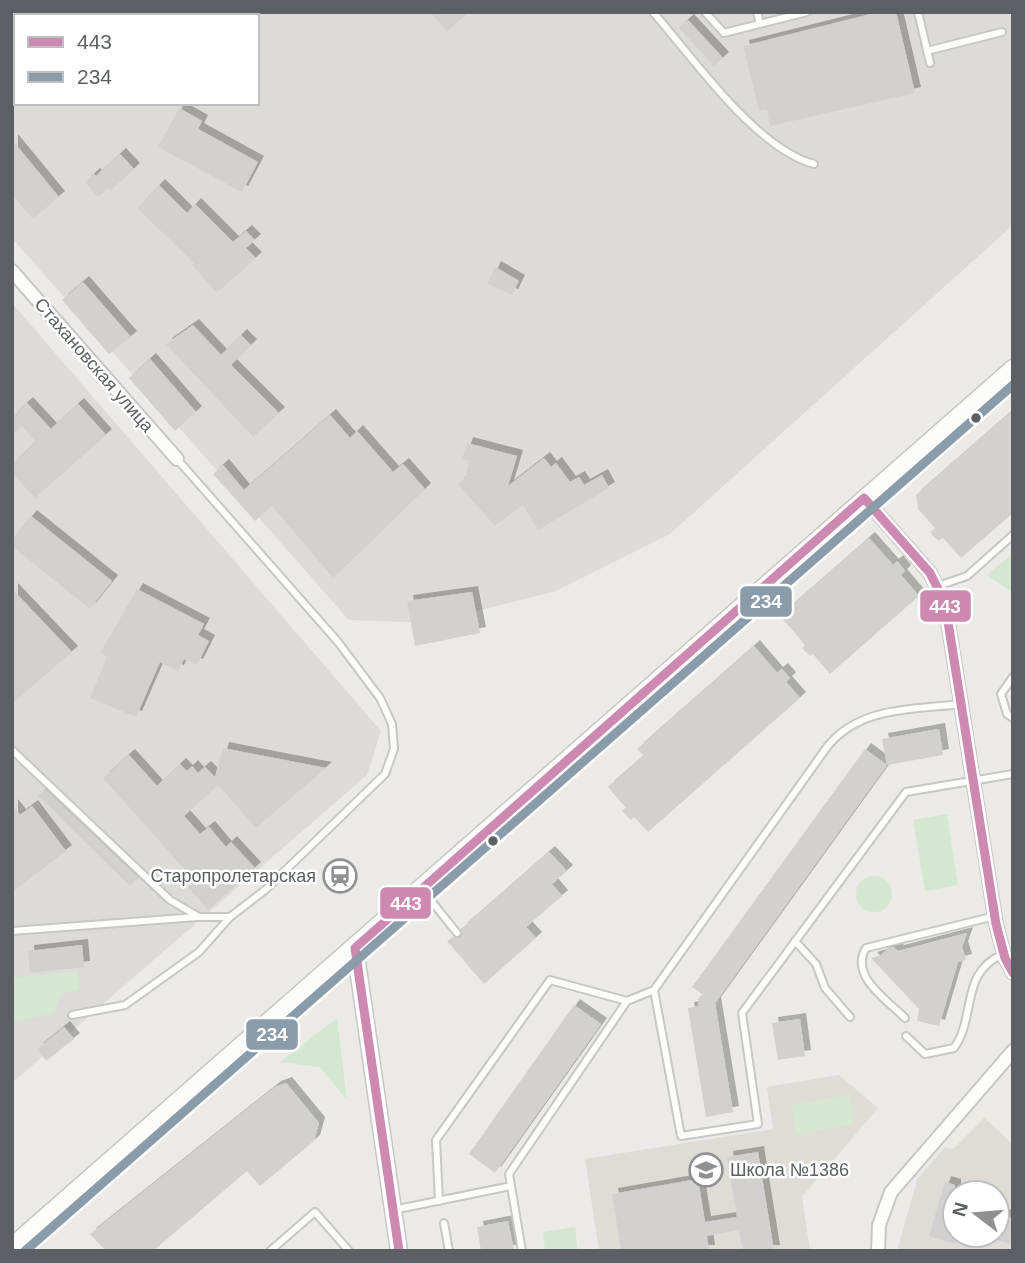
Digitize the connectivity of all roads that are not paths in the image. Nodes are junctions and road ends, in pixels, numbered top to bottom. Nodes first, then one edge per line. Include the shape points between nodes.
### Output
1 (653, 12) edge
2 (705, 12) edge
3 (757, 12) edge
4 (807, 12) edge
5 (918, 12) edge
6 (760, 24) junction
7 (1002, 32) dead end
8 (927, 51) junction
9 (930, 63) dead end
10 (814, 164) dead end
11 (12, 271) edge
12 (1007, 373) edge
13 (1013, 392) edge
14 (177, 459) joint
15 (864, 498) junction
16 (1013, 535) edge
17 (938, 586) junction
18 (1013, 677) edge
19 (961, 704) junction
20 (1013, 718) edge
21 (12, 750) edge
22 (1013, 774) edge
23 (974, 781) junction
24 (421, 888) junction
25 (995, 916) junction
26 (199, 917) junction
27 (230, 917) junction
28 (12, 931) edge
29 (457, 933) dead end
30 (795, 941) junction
31 (355, 948) junction
32 (1003, 954) junction
33 (1013, 973) edge
34 (654, 990) junction
35 (627, 1001) junction
36 (72, 1015) dead end
37 (850, 1017) dead end
38 (905, 1018) dead end
39 (906, 1036) dead end
40 (1013, 1051) edge
41 (511, 1186) junction
42 (439, 1201) junction
43 (393, 1210) junction
44 (443, 1223) dead end
45 (12, 1246) edge
46 (270, 1251) edge
47 (349, 1251) edge
48 (399, 1251) edge
49 (449, 1251) edge
50 (522, 1251) edge
51 (878, 1251) edge

1 - 10 lane via 760,133 796,159
2 - 6 lane via 724,33
3 - 6 lane
4 - 6 lane
5 - 8 lane
7 - 8 lane
8 - 9 lane
11 - 14 street, Стахановская улица
12 - 13 lane
12 - 15 street
14 - 27 lane via 338,642 380,698 392,724 394,749 385,774 265,890
15 - 17 street
15 - 24 street
16 - 17 lane via 967,576
17 - 19 street via 945,603
18 - 20 lane via 1001,694 1007,714
19 - 23 street
19 - 34 lane via 863,717 836,736
21 - 26 lane via 170,900
22 - 23 lane
23 - 25 street
23 - 30 lane via 906,792
24 - 29 lane
24 - 31 street
25 - 32 street
25 - 38 lane via 866,948 861,957 862,974
26 - 27 lane
26 - 28 lane
27 - 36 lane via 199,952 125,1005
30 - 34 lane via 741,1013 758,1124 681,1136
30 - 37 lane via 816,964 825,988
31 - 43 street
31 - 45 street
32 - 33 street
32 - 39 lane via 982,965 954,1048 925,1054
34 - 35 lane
35 - 41 lane via 509,1174
35 - 42 lane via 550,980 436,1140
40 - 51 street via 891,1192 882,1213
41 - 42 lane
41 - 50 lane
42 - 43 lane
43 - 48 street
44 - 49 lane
46 - 47 lane via 315,1212

